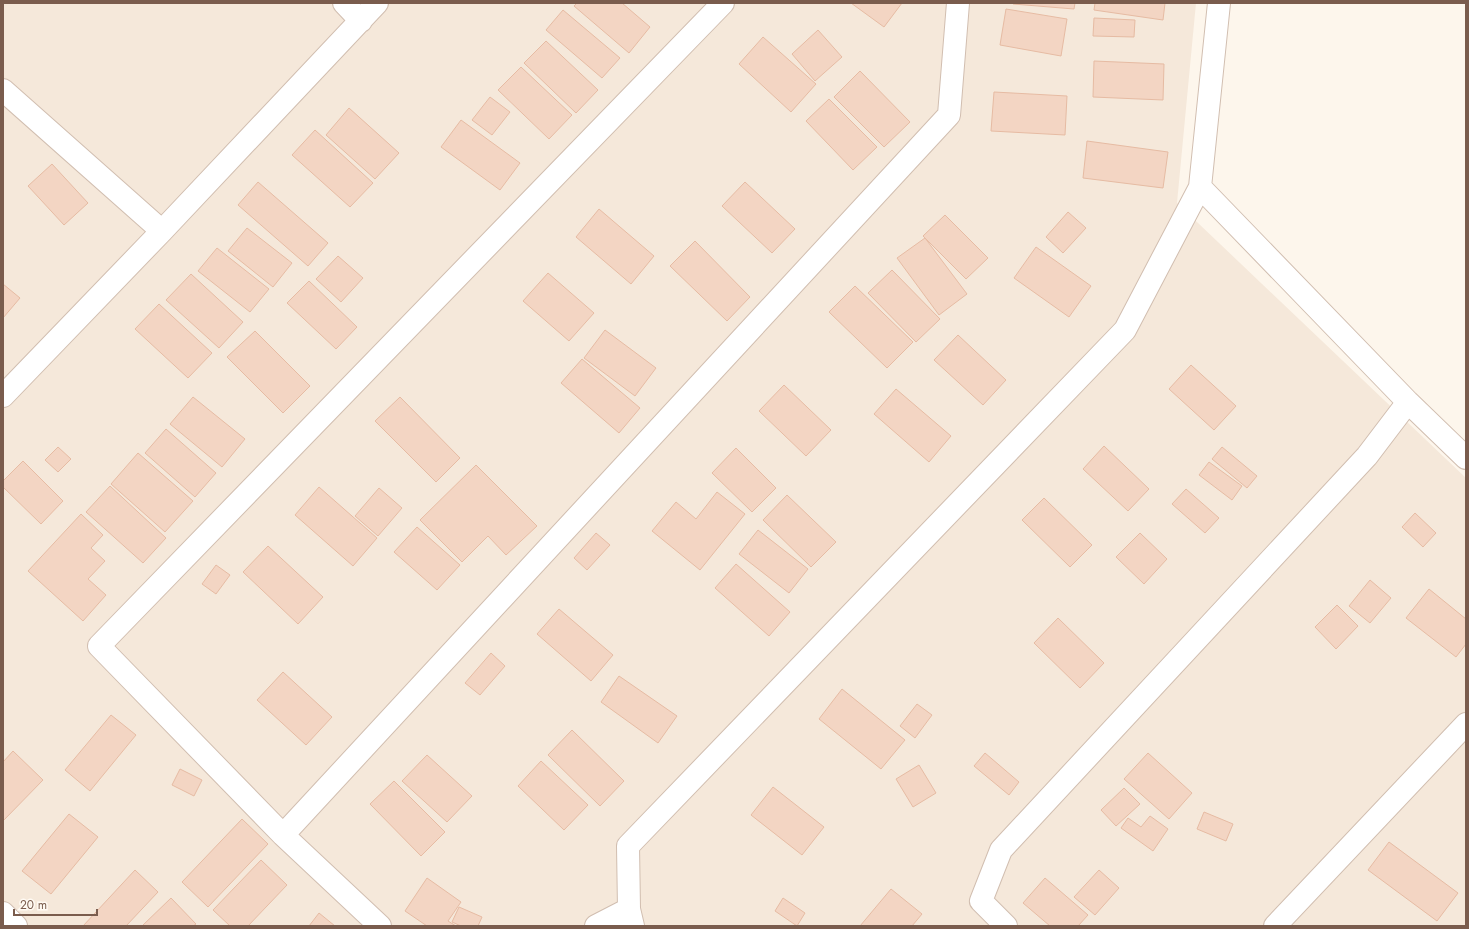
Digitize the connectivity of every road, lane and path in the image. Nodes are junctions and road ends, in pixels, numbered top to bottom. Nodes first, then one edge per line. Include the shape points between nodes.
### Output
1 (344, 3) edge
2 (377, 3) edge
3 (723, 3) edge
4 (958, 3) edge
5 (1219, 3) edge
6 (361, 21) junction
7 (3, 90) edge
8 (1200, 187) junction
9 (162, 231) junction
10 (3, 396) edge
11 (1408, 402) junction
12 (1466, 458) edge
13 (1466, 724) edge
14 (283, 835) junction
15 (3, 913) edge
16 (631, 917) edge
17 (1278, 925) edge
18 (16, 926) edge
19 (380, 926) edge
20 (596, 926) edge
21 (1006, 926) edge

1 - 6 street
2 - 6 street
3 - 14 street via 99,646
4 - 14 street via 948,115
5 - 8 street
6 - 9 street
7 - 9 street
8 - 11 street
8 - 16 street via 1125,330 628,846
9 - 10 street
11 - 12 street
11 - 21 street via 1367,456 1001,850 981,901
13 - 17 street
14 - 19 street
15 - 18 street
16 - 20 street

